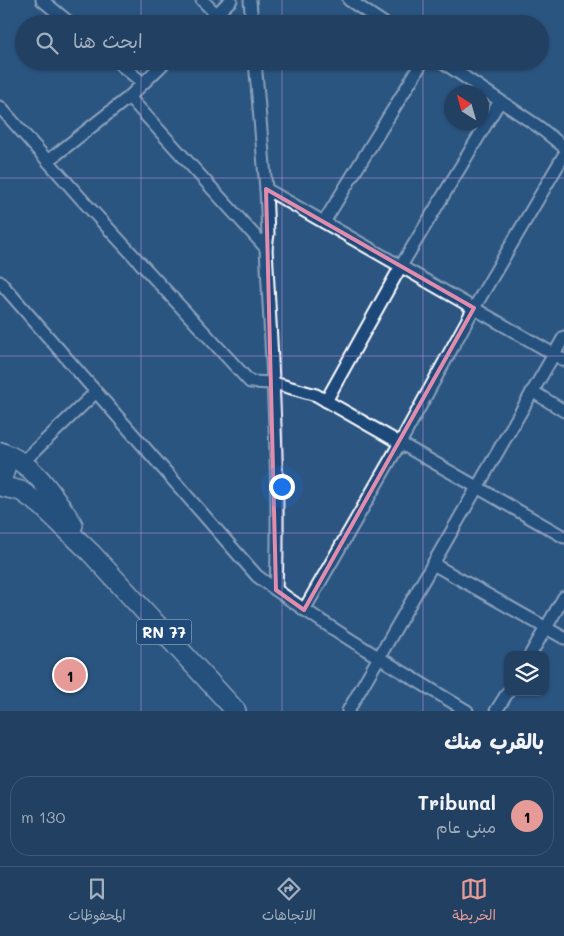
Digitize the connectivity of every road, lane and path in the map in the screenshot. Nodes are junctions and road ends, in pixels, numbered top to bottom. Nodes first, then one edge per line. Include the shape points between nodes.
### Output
1 (42, 0) edge
2 (202, 0) edge
3 (231, 0) edge
4 (250, 0) edge
5 (349, 0) edge
6 (216, 14) joint
7 (60, 15) edge
8 (251, 15) edge
9 (372, 15) edge
10 (127, 70) edge
11 (157, 70) edge
12 (256, 70) edge
13 (417, 70) edge
14 (454, 70) edge
15 (143, 84) junction
16 (129, 97) junction
17 (500, 101) junction
18 (0, 107) edge
19 (564, 147) edge
20 (564, 156) edge
21 (48, 161) junction
22 (266, 189) junction
23 (324, 222) junction
24 (266, 248) junction
25 (401, 266) junction
26 (0, 282) edge
27 (474, 308) junction
28 (564, 337) edge
29 (559, 357) edge
30 (274, 383) junction
31 (532, 391) junction
32 (96, 392) junction
33 (326, 401) junction
34 (564, 411) edge
35 (400, 443) junction
36 (0, 452) edge
37 (23, 462) junction
38 (0, 481) edge
39 (0, 486) edge
40 (477, 488) junction
41 (564, 537) edge
42 (91, 553) junction
43 (433, 564) junction
44 (276, 590) junction
45 (564, 597) edge
46 (304, 610) junction
47 (546, 627) junction
48 (564, 638) edge
49 (532, 651) edge
50 (379, 658) junction
51 (505, 696) edge
52 (236, 711) edge
53 (348, 711) edge
54 (467, 711) edge
55 (496, 711) edge

1 - 7 street
2 - 6 street
3 - 6 street
4 - 8 street
5 - 9 street
10 - 15 street
11 - 15 street
12 - 22 street
13 - 23 street
14 - 17 street
15 - 16 street
16 - 21 street
16 - 24 street
17 - 19 street
17 - 25 street
18 - 21 street
20 - 27 street
21 - 30 street via 250,382
22 - 23 street
22 - 24 street
23 - 25 street
24 - 30 street
25 - 27 street
25 - 33 street
26 - 32 street
27 - 29 street
27 - 35 street
28 - 29 street
29 - 31 street
30 - 33 street
30 - 44 street via 278,537
31 - 34 street
31 - 40 street
32 - 37 street
32 - 44 street via 257,576
33 - 35 street
35 - 40 street
35 - 46 street
36 - 37 main road, RN 77
36 - 38 main road via 6,469
37 - 42 main road, RN 77 via 53,495
39 - 42 main road, RN 77 via 21,491 35,500
40 - 41 street
40 - 43 street
42 - 52 main road, RN 77
43 - 47 street
43 - 50 street
44 - 46 street
45 - 47 street
46 - 50 street
47 - 48 street
47 - 49 street
50 - 53 street
50 - 54 street
51 - 55 street

